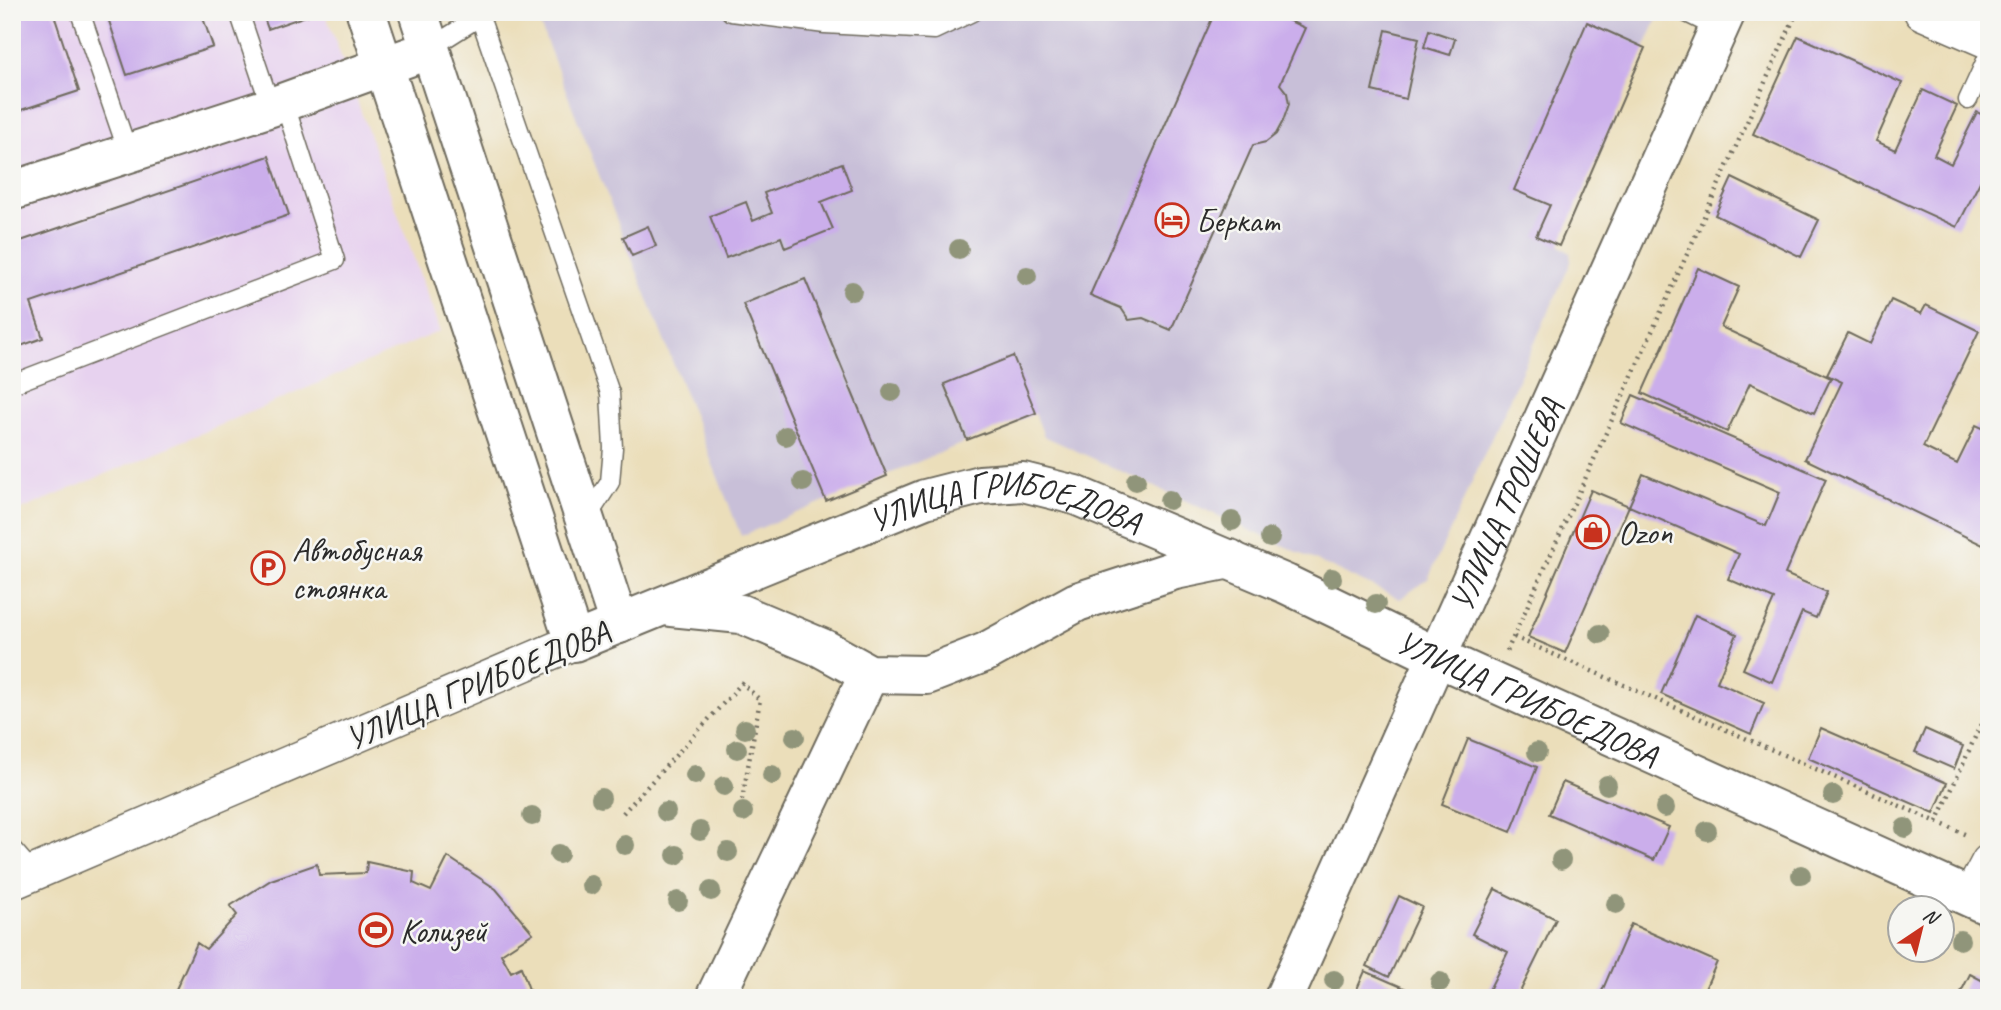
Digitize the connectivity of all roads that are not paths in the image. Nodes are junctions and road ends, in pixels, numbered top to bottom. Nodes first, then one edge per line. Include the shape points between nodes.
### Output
1 (80, 12) edge
2 (239, 12) edge
3 (366, 12) edge
4 (418, 12) edge
5 (731, 12) edge
6 (972, 12) edge
7 (1685, 12) edge
8 (1922, 12) edge
9 (483, 14) edge
10 (1723, 21) edge
11 (1989, 41) edge
12 (430, 48) junction
13 (1989, 54) edge
14 (384, 66) junction
15 (1968, 100) dead end
16 (277, 104) junction
17 (128, 152) junction
18 (12, 191) edge
19 (12, 384) edge
20 (585, 521) junction
21 (1230, 559) junction
22 (666, 606) junction
23 (619, 624) junction
24 (574, 642) junction
25 (1437, 657) junction
26 (869, 674) junction
27 (1984, 851) edge
28 (19, 868) edge
29 (1980, 902) edge
30 (715, 998) edge
31 (1284, 998) edge

1 - 17 lane
2 - 16 lane
3 - 14 street
4 - 12 street
5 - 6 lane via 825,24 934,30
7 - 10 lane
8 - 11 street
9 - 12 lane
9 - 20 lane via 610,393 610,482
10 - 25 street, УЛИЦА ТРОШЕВА
12 - 14 street
12 - 20 street
13 - 15 lane
14 - 16 street
14 - 24 street
16 - 17 street
16 - 19 lane via 335,261
17 - 18 street
20 - 23 street
21 - 22 street, УЛИЦА ГРИБОЕДОВА via 1074,495 1023,482 981,485 925,499
21 - 25 street, УЛИЦА ГРИБОЕДОВА
21 - 26 street via 1163,574 1077,602 986,652 927,675
22 - 23 street, УЛИЦА ГРИБОЕДОВА
22 - 26 street via 741,614 822,648
23 - 24 street, УЛИЦА ГРИБОЕДОВА
24 - 28 street, УЛИЦА ГРИБОЕДОВА
25 - 29 street, УЛИЦА ГРИБОЕДОВА
25 - 31 street, УЛИЦА ТРОШЕВА
26 - 30 street
27 - 29 street

